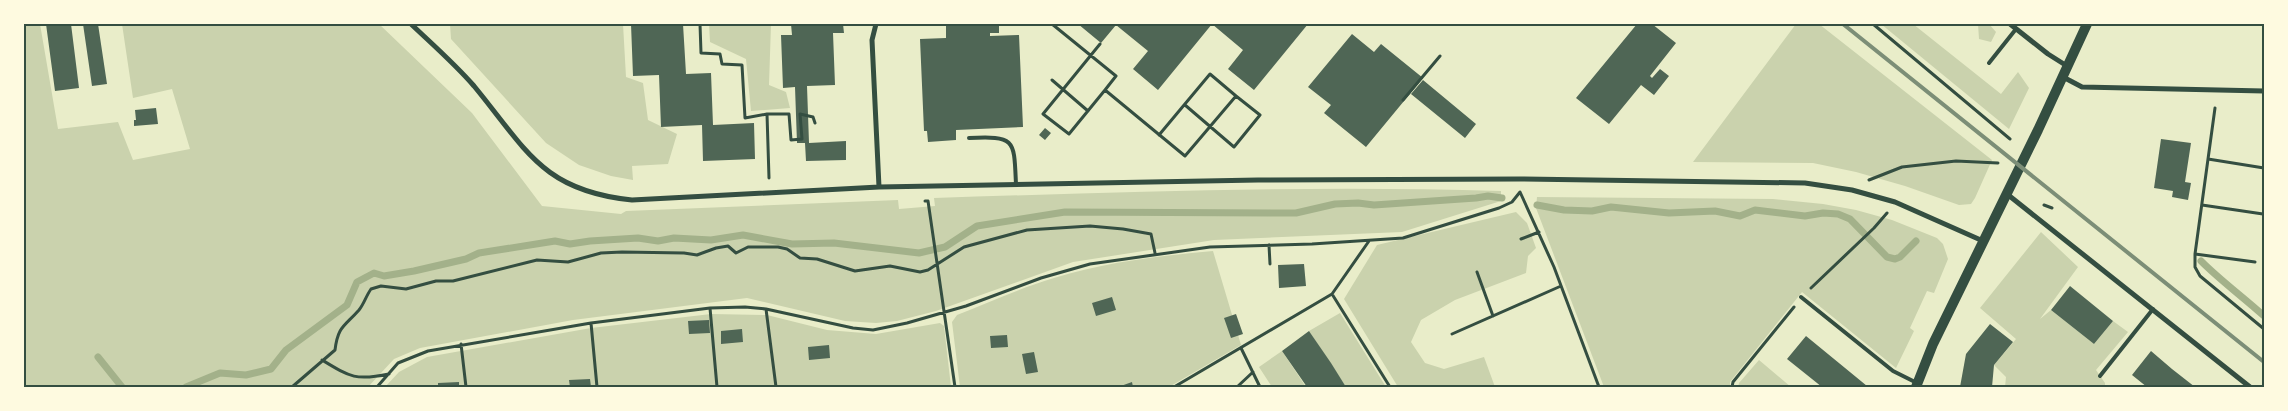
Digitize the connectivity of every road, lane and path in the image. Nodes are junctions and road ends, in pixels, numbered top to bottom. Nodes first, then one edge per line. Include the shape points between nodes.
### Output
1 (411, 24) edge
2 (700, 24) edge
3 (876, 24) edge
4 (1052, 24) edge
5 (1873, 24) edge
6 (2010, 24) edge
7 (2087, 24) edge
8 (2016, 29) junction
9 (1100, 44) dead end
10 (1091, 56) junction
11 (1440, 56) dead end
12 (1989, 63) dead end
13 (2068, 66) junction
14 (2063, 77) junction
15 (1052, 80) dead end
16 (1063, 90) junction
17 (1104, 90) junction
18 (2264, 91) edge
19 (1236, 96) junction
20 (1403, 100) dead end
21 (1184, 105) junction
22 (2215, 108) dead end
23 (1088, 111) junction
24 (767, 114) junction
25 (815, 123) dead end
26 (1211, 127) junction
27 (1160, 135) junction
28 (969, 138) dead end
29 (2010, 139) dead end
30 (2208, 159) junction
31 (1998, 162) dead end
32 (2264, 168) edge
33 (769, 178) dead end
34 (1868, 180) dead end
35 (1016, 185) junction
36 (879, 187) junction
37 (2007, 194) junction
38 (921, 202) dead end
39 (2202, 205) junction
40 (2263, 214) dead end
41 (1874, 228) dead end
42 (1539, 232) junction
43 (1521, 239) dead end
44 (1370, 240) junction
45 (1984, 241) junction
46 (1270, 245) junction
47 (1154, 253) junction
48 (2195, 254) junction
49 (2256, 262) dead end
50 (1270, 264) dead end
51 (1477, 272) dead end
52 (1561, 286) junction
53 (1332, 294) junction
54 (1802, 297) junction
55 (710, 308) junction
56 (766, 308) junction
57 (2153, 309) junction
58 (945, 312) junction
59 (1493, 316) junction
60 (591, 324) junction
61 (2264, 329) edge
62 (1452, 334) dead end
63 (461, 344) junction
64 (1241, 348) junction
65 (322, 360) junction
66 (1253, 372) junction
67 (389, 374) junction
68 (2100, 376) dead end
69 (1917, 385) edge
70 (292, 387) edge
71 (377, 387) edge
72 (466, 387) edge
73 (597, 387) edge
74 (717, 387) edge
75 (776, 387) edge
76 (955, 387) edge
77 (1174, 387) edge
78 (1237, 387) edge
79 (1260, 387) edge
80 (1390, 387) edge
81 (1599, 387) edge
82 (1732, 387) edge
83 (2250, 387) edge

1 - 36 street via 473,85 540,167 595,195 632,200
2 - 24 path via 702,53 720,54 722,64 742,66 745,118
3 - 36 street via 872,40
4 - 10 path
5 - 29 path
6 - 8 street
7 - 13 main road
8 - 12 lane
8 - 13 street
9 - 10 path
10 - 16 path
10 - 17 path via 1116,76
11 - 20 path
13 - 14 main road
14 - 18 street via 2082,87
14 - 37 main road
15 - 16 path
16 - 23 path
16 - 23 path via 1043,114 1068,134
17 - 23 path
17 - 27 path
19 - 21 path via 1210,74
19 - 26 path
19 - 26 path via 1260,115 1234,146
21 - 26 path
21 - 27 path
22 - 30 path
24 - 25 path via 789,114 791,140 802,139 800,114 813,116
24 - 33 path
26 - 27 path via 1186,156
28 - 35 lane via 1008,140 1014,150
30 - 32 path
30 - 39 path
31 - 34 path via 1956,161 1902,167
35 - 36 street
35 - 45 street via 1520,179 1805,183 1852,190 1896,202
37 - 45 main road
37 - 57 street
38 - 58 path via 928,201
39 - 40 path
39 - 48 path
41 - 54 path
42 - 43 path
42 - 44 path via 1520,192 1512,202 1499,208 1403,238
42 - 52 path
44 - 46 path
44 - 53 path
45 - 69 main road via 1932,344
46 - 47 path
46 - 50 path
47 - 58 path via 1072,268
47 - 65 path via 1151,234 1071,226 1027,230 964,247 920,272 890,266 855,271 817,259 800,258 787,249 748,247 736,253 728,246 697,255 622,252 601,253 568,262 537,260 406,289 381,286 371,289 360,309 339,330 335,337 335,350
48 - 49 path
48 - 61 path via 2195,267 2200,276
51 - 59 path
52 - 59 path
52 - 81 path
53 - 64 path
53 - 80 path
54 - 69 lane via 1893,371
54 - 82 path
55 - 56 path
55 - 60 path
55 - 74 path
56 - 58 path via 873,330
56 - 75 path
57 - 68 lane
57 - 83 street
58 - 76 path
59 - 62 path
60 - 63 path
60 - 73 path
63 - 67 path via 414,355 398,364
63 - 72 path
64 - 66 path
64 - 77 path
65 - 67 path via 349,376 370,378
65 - 70 path
66 - 78 path
66 - 79 path
67 - 71 path

